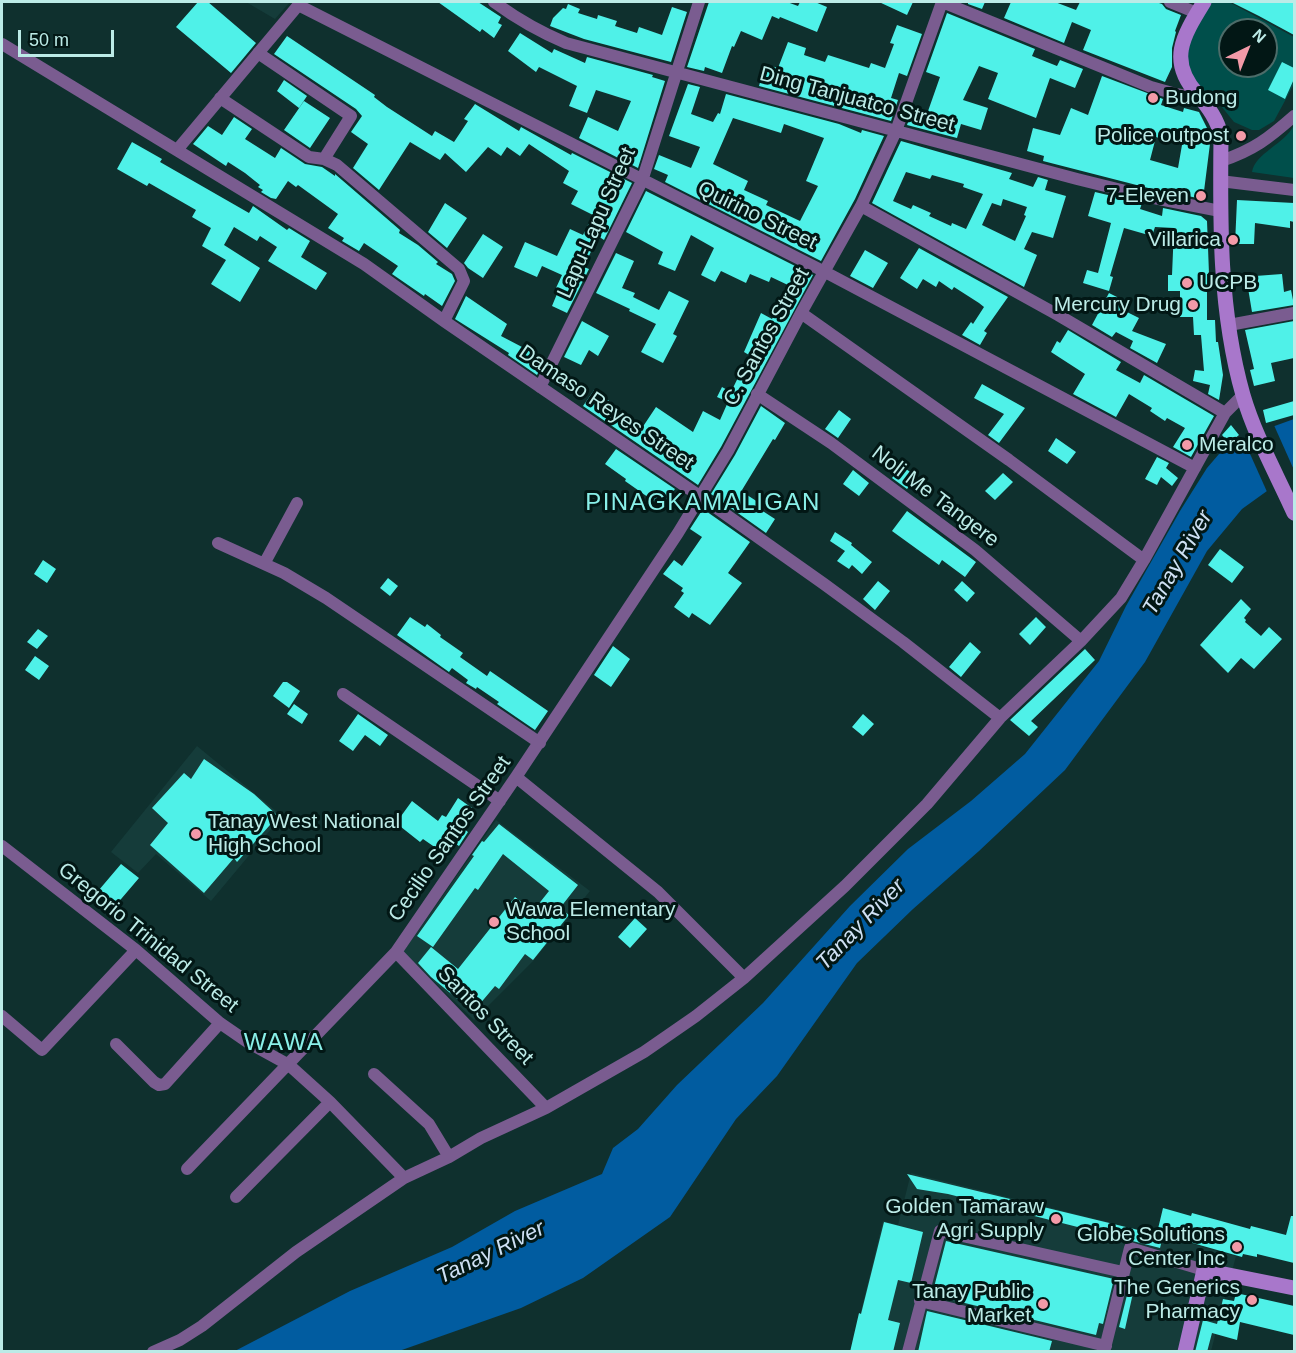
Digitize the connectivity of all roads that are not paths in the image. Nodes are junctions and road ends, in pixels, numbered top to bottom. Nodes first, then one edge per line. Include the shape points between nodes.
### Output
1 (494, 2) edge
2 (699, 2) edge
3 (942, 2) edge
4 (1170, 2) edge
5 (299, 4) edge
6 (1200, 7) edge
7 (2, 44) edge
8 (258, 53) junction
9 (675, 72) junction
10 (220, 98) junction
11 (1201, 99) junction
12 (1294, 116) edge
13 (896, 131) junction
14 (177, 150) junction
15 (324, 159) junction
16 (1221, 161) junction
17 (642, 181) junction
18 (1220, 181) junction
19 (1294, 190) edge
20 (861, 206) junction
21 (1220, 211) junction
22 (825, 272) junction
23 (801, 313) junction
24 (1294, 313) edge
25 (444, 321) junction
26 (1229, 325) junction
27 (540, 387) junction
28 (757, 394) junction
29 (1243, 395) junction
30 (1225, 413) junction
31 (1195, 468) junction
32 (701, 496) junction
33 (297, 503) dead end
34 (1294, 513) edge
35 (218, 543) dead end
36 (1144, 560) junction
37 (264, 564) junction
38 (1081, 640) junction
39 (343, 694) dead end
40 (1000, 718) junction
41 (540, 743) junction
42 (516, 777) junction
43 (500, 801) junction
44 (2, 846) edge
45 (136, 950) junction
46 (396, 952) junction
47 (744, 978) junction
48 (2, 1016) edge
49 (220, 1023) junction
50 (116, 1044) dead end
51 (289, 1065) junction
52 (374, 1074) dead end
53 (330, 1102) junction
54 (546, 1108) junction
55 (449, 1156) junction
56 (187, 1169) dead end
57 (404, 1178) junction
58 (236, 1197) dead end
59 (1204, 1270) junction
60 (1123, 1272) junction
61 (1294, 1288) edge
62 (920, 1301) junction
63 (1105, 1349) edge
64 (153, 1352) edge
65 (908, 1352) edge
66 (1185, 1352) edge

1 - 9 street, Ding Tanjuatco Street via 516,18 566,43
2 - 9 street, Lapu-Lapu Street
3 - 11 street via 1151,87
3 - 13 street, C. Santos Street
4 - 6 street
5 - 8 street
5 - 17 street, Quirino Street
6 - 11 main road via 1179,57 1184,76
7 - 14 street, Damaso Reyes Street
8 - 10 street
8 - 15 street via 351,116
9 - 13 street, Ding Tanjuatco Street
9 - 17 street, Lapu-Lapu Street
10 - 14 street
10 - 15 street via 309,157
11 - 16 main road via 1220,127
12 - 16 street via 1253,148
13 - 20 street, C. Santos Street
13 - 21 street, Ding Tanjuatco Street via 1154,198
14 - 25 street, Damaso Reyes Street via 364,264
15 - 25 street via 337,165 459,269 464,281
16 - 18 main road
17 - 22 street, Quirino Street
17 - 27 street, Lapu-Lapu Street
18 - 19 street
18 - 21 main road
20 - 22 street, C. Santos Street
20 - 30 street
21 - 26 main road
22 - 23 street, C. Santos Street
22 - 31 street, Quirino Street
23 - 28 street, C. Santos Street
23 - 36 street
24 - 26 street
25 - 27 street, Damaso Reyes Street
26 - 29 main road
27 - 32 street, Damaso Reyes Street
28 - 32 street, C. Santos Street
28 - 38 street, Noli Me Tangere via 831,443 975,550
29 - 30 street
29 - 34 main road
30 - 31 street
31 - 36 street
32 - 40 street, Damaso Reyes Street via 903,642
32 - 41 street, Cecilio Santos Street
33 - 37 street
35 - 37 street
36 - 38 street via 1121,598
37 - 41 street via 326,598
38 - 40 street
39 - 43 street
40 - 47 street via 927,804
41 - 42 street, Cecilio Santos Street
42 - 43 street, Cecilio Santos Street
42 - 47 street via 658,892
43 - 46 street, Cecilio Santos Street
44 - 45 street, Gregorio Trinidad Street
45 - 48 street via 42,1050
45 - 49 street, Gregorio Trinidad Street
46 - 51 street, Cecilio Santos Street
46 - 54 street, Santos Street
47 - 54 street via 644,1052
49 - 50 street via 165,1084 154,1082
49 - 51 street, Gregorio Trinidad Street
51 - 53 street, Gregorio Trinidad Street
51 - 56 street, Cecilio Santos Street
52 - 55 street via 429,1124
53 - 57 street, Gregorio Trinidad Street
53 - 58 street
54 - 55 street
55 - 57 street
57 - 64 street via 296,1252 202,1326
59 - 60 street via 1130,1248
59 - 61 main road
59 - 66 main road
60 - 62 street via 940,1231
60 - 63 street
62 - 63 street
62 - 65 street

